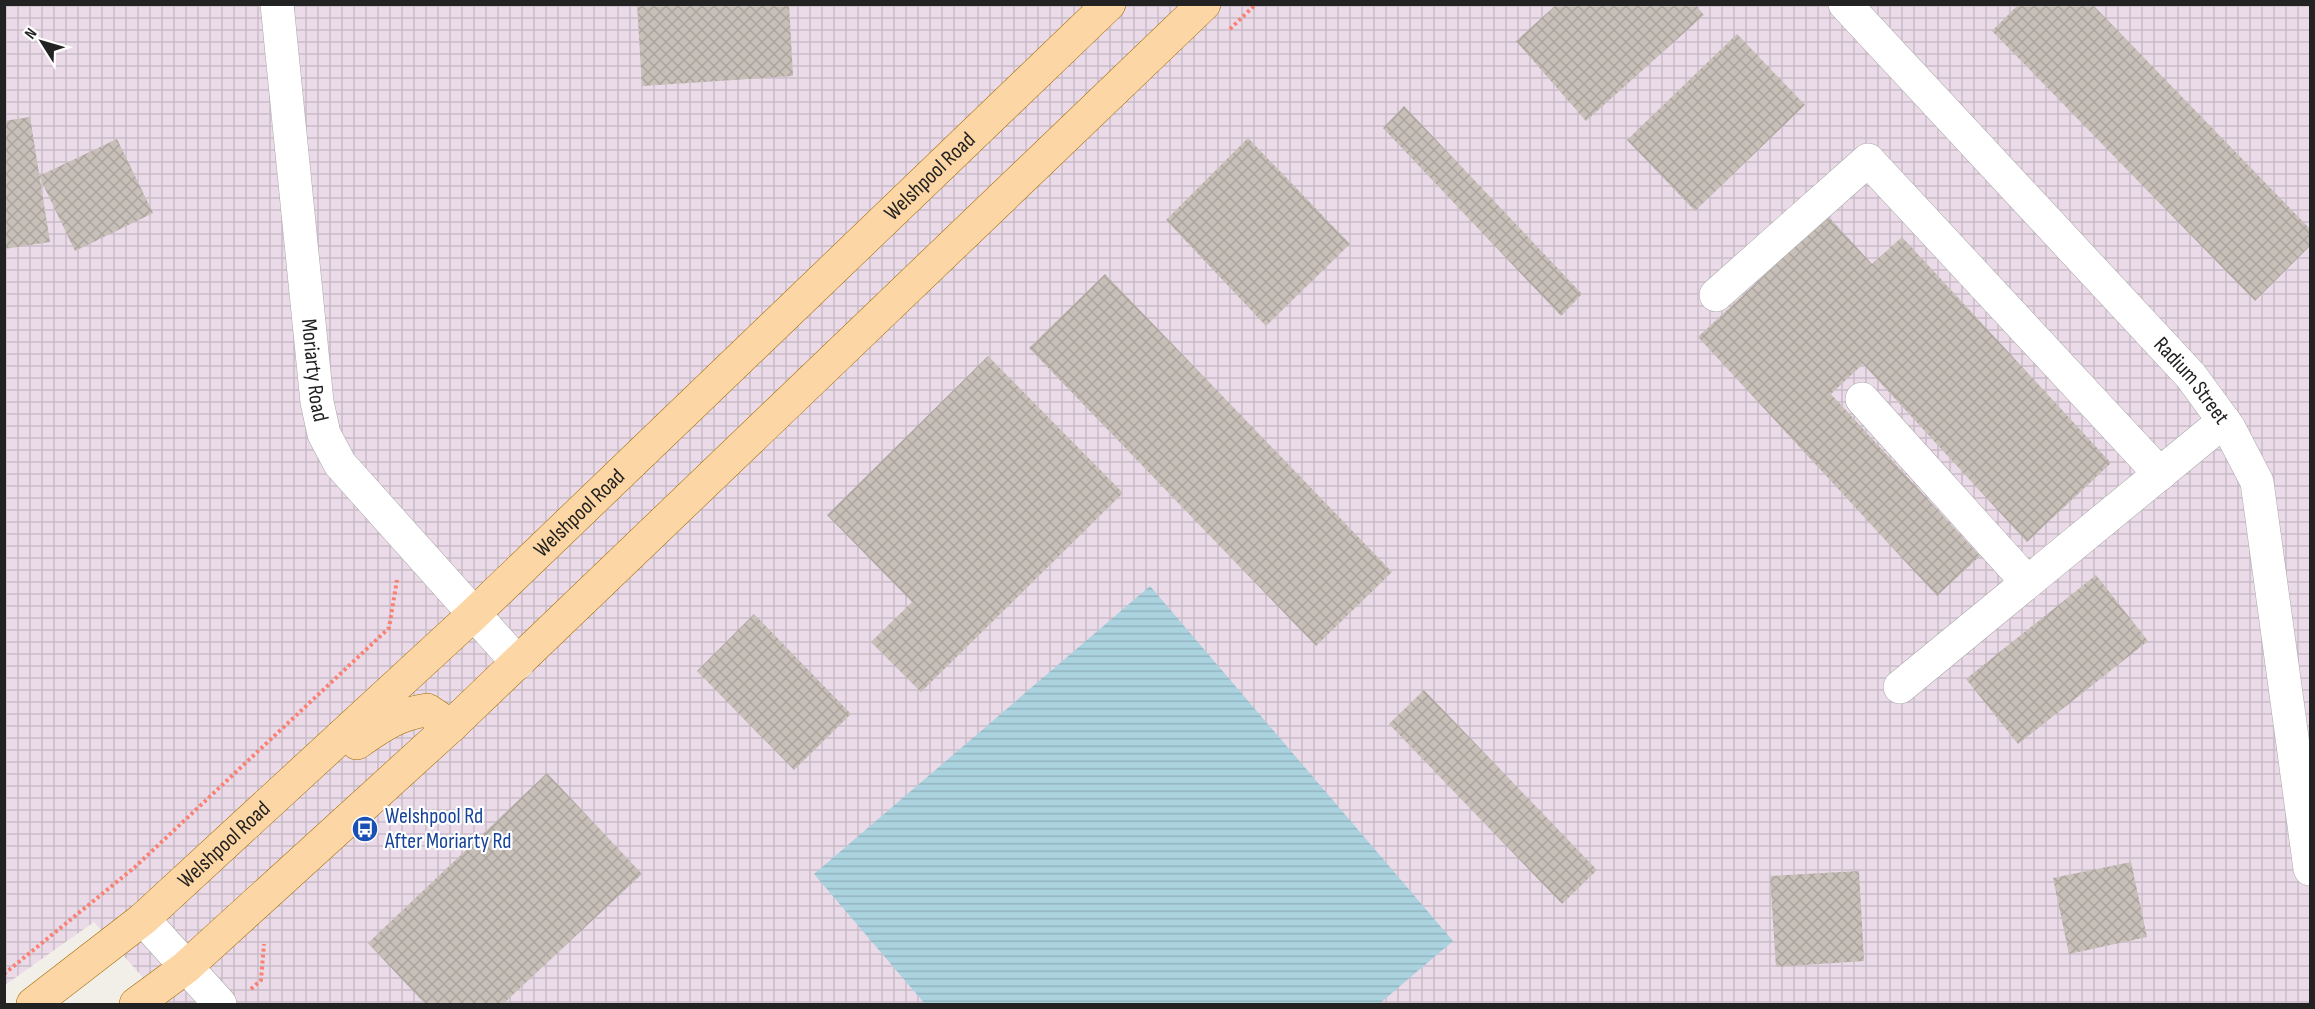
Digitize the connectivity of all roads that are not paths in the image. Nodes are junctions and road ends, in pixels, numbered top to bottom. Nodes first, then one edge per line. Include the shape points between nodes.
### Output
1 (277, 4) edge
2 (1109, 4) edge
3 (1204, 4) edge
4 (1845, 4) edge
5 (1716, 295) dead end
6 (1862, 399) dead end
7 (2224, 421) junction
8 (2160, 474) junction
9 (2027, 582) junction
10 (473, 615) junction
11 (518, 663) junction
12 (1900, 687) dead end
13 (452, 726) junction
14 (307, 768) junction
15 (2310, 869) edge
16 (143, 919) junction
17 (185, 968) junction
18 (33, 1005) edge
19 (136, 1005) edge
20 (220, 1005) edge

1 - 10 street, Moriarty Road via 317,402 324,434 340,464
2 - 10 main road, Welshpool Road
3 - 11 main road
4 - 7 street, Radium Street via 2191,376
5 - 8 street via 1868,160
6 - 9 street
7 - 8 street
7 - 15 street, Radium Street via 2257,482
8 - 9 street
9 - 12 street
10 - 11 street, Moriarty Road
10 - 14 main road, Welshpool Road
11 - 13 main road
13 - 14 main road via 427,710 408,712 344,752
13 - 17 main road
14 - 16 main road, Welshpool Road
16 - 17 street
16 - 18 main road, Welshpool Road
17 - 19 main road
17 - 20 street

